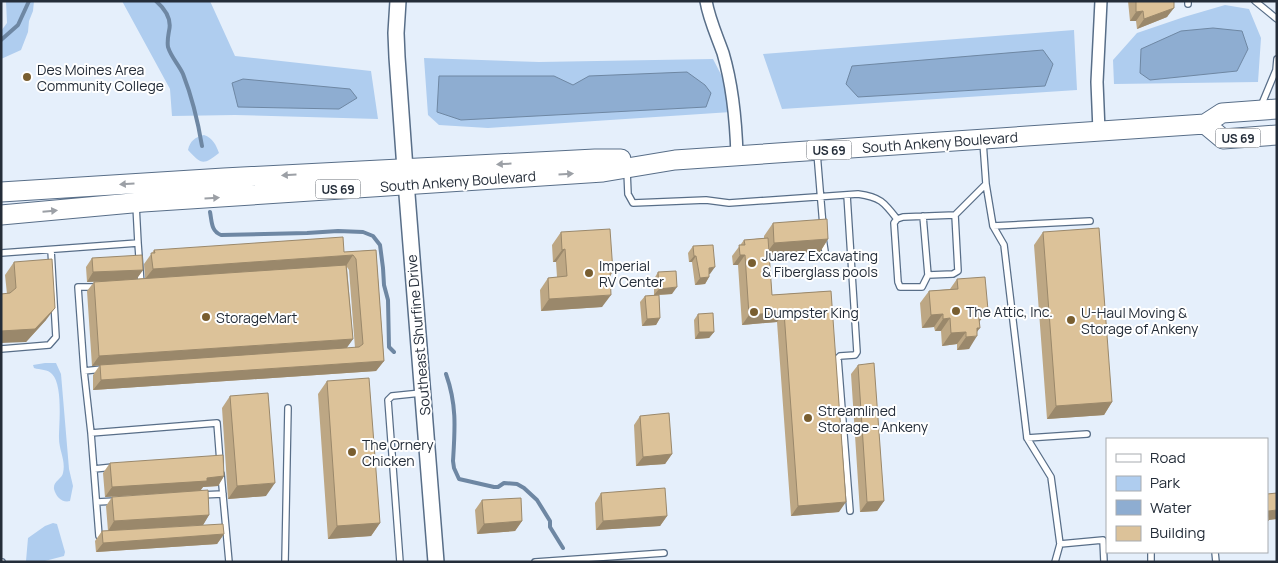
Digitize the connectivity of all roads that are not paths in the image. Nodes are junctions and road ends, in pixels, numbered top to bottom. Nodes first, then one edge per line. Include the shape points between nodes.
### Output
1 (398, 1) edge
2 (706, 1) edge
3 (1101, 1) edge
4 (1255, 1) edge
5 (1277, 19) edge
6 (1277, 58) edge
7 (1276, 71) edge
8 (1268, 109) edge
9 (1205, 124) junction
10 (1099, 131) junction
11 (1277, 135) edge
12 (983, 139) junction
13 (816, 151) junction
14 (737, 156) junction
15 (675, 160) junction
16 (627, 168) junction
17 (405, 177) junction
18 (986, 184) junction
19 (1, 192) edge
20 (847, 195) junction
21 (820, 196) junction
22 (136, 203) junction
23 (955, 214) junction
24 (1, 215) edge
25 (923, 216) junction
26 (897, 219) junction
27 (1090, 221) dead end
28 (993, 226) junction
29 (138, 243) junction
30 (51, 250) junction
31 (1, 253) edge
32 (851, 258) junction
33 (928, 275) junction
34 (141, 284) junction
35 (150, 284) edge
36 (132, 285) edge
37 (105, 286) edge
38 (1, 349) edge
39 (104, 369) edge
40 (84, 371) junction
41 (423, 392) junction
42 (288, 408) dead end
43 (91, 433) junction
44 (1088, 434) dead end
45 (1027, 438) junction
46 (220, 459) junction
47 (210, 460) edge
48 (123, 466) edge
49 (94, 468) junction
50 (223, 494) junction
51 (194, 496) edge
52 (126, 500) edge
53 (97, 502) junction
54 (850, 511) dead end
55 (216, 528) edge
56 (226, 528) junction
57 (109, 536) edge
58 (1105, 539) edge
59 (1060, 544) junction
60 (664, 553) dead end
61 (229, 562) edge
62 (285, 562) edge
63 (400, 562) edge
64 (436, 562) edge
65 (535, 562) edge
66 (1055, 562) edge
67 (1104, 562) edge

1 - 17 street, Southeast Shurfine Drive via 397,40
2 - 14 street via 734,100
3 - 10 street via 1097,82
4 - 5 lane
6 - 7 lane
7 - 8 lane
8 - 9 main road, South Ankeny Boulevard / US 69 via 1222,113
9 - 10 main road, South Ankeny Boulevard / US 69
9 - 11 main road, US 69 via 1224,139
10 - 12 main road, South Ankeny Boulevard / US 69
12 - 13 main road, South Ankeny Boulevard / US 69
12 - 18 lane
13 - 14 main road, South Ankeny Boulevard / US 69
13 - 21 lane
14 - 15 main road, South Ankeny Boulevard / US 69
15 - 16 main road, South Ankeny Boulevard / US 69
15 -> 17 main road, South Ankeny Boulevard / US 69 via 595,159
17 -> 16 main road, South Ankeny Boulevard / US 69 via 603,172
16 - 21 lane via 628,194 633,203 706,200 729,203
17 -> 19 main road, South Ankeny Boulevard / US 69 via 214,178
22 -> 17 main road, South Ankeny Boulevard / US 69
17 - 41 street, Southeast Shurfine Drive
18 - 23 lane
18 - 28 lane
20 - 21 lane
20 - 26 lane via 872,196 883,201
20 - 32 lane
21 - 32 lane via 825,257
24 -> 22 main road, South Ankeny Boulevard / US 69
22 - 29 lane
23 - 25 lane
23 - 33 lane via 958,271
25 - 26 lane
25 - 33 lane
26 - 33 lane via 894,223 900,287 922,287
27 - 28 lane
28 - 45 lane via 1004,245
29 - 30 lane
29 - 34 lane
30 - 31 lane
30 - 38 lane via 56,337 49,345
32 - 54 lane via 857,352 838,358
34 - 35 lane
34 - 36 lane
37 - 40 lane via 78,288
39 - 40 lane
40 - 43 lane
41 - 63 lane via 392,396 388,400
41 - 64 street, Southeast Shurfine Drive
42 - 62 lane
43 - 46 lane via 217,423
43 - 49 lane
44 - 45 lane
45 - 59 lane via 1051,477
46 - 47 lane
46 - 50 lane
48 - 49 lane
49 - 53 lane
50 - 51 lane
50 - 56 lane
52 - 53 lane
53 - 57 lane via 99,536
55 - 56 lane
56 - 61 lane
58 - 59 lane
58 - 67 lane
59 - 66 lane
60 - 65 lane

